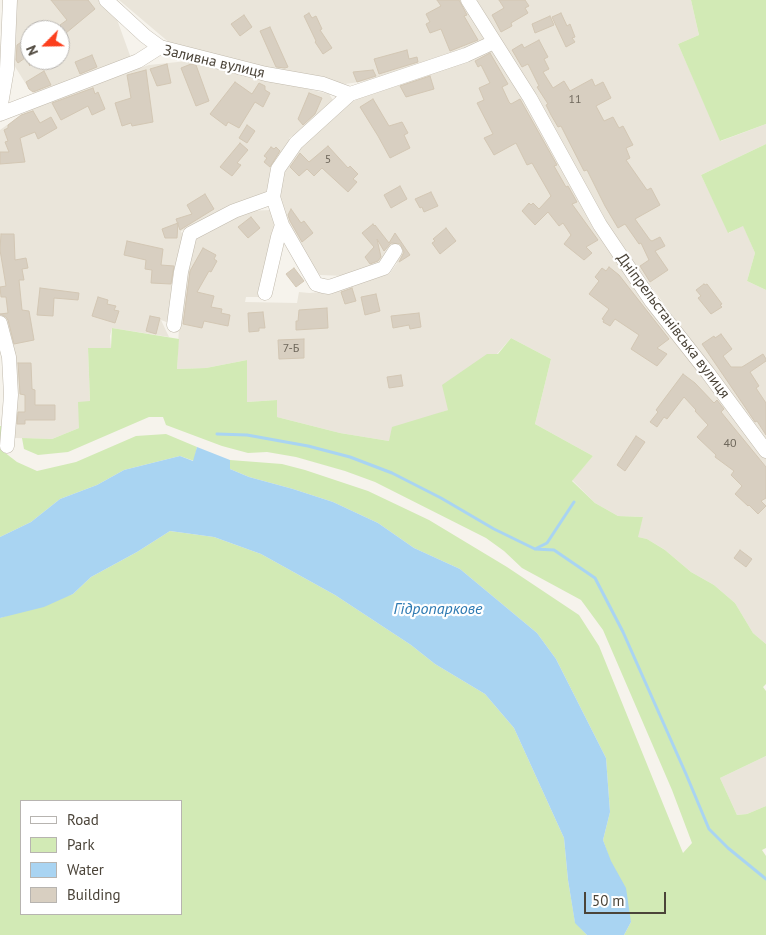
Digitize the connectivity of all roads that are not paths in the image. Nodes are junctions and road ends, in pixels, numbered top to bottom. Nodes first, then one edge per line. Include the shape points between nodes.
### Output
1 (10, 0) edge
2 (106, 0) edge
3 (468, 0) edge
4 (494, 42) junction
5 (160, 47) junction
6 (350, 94) junction
7 (0, 110) edge
8 (0, 114) edge
9 (273, 197) junction
10 (282, 226) junction
11 (395, 251) dead end
12 (265, 293) dead end
13 (0, 323) edge
14 (174, 325) dead end
15 (7, 446) dead end
16 (766, 451) edge

1 - 7 street via 7,68
2 - 5 street
3 - 4 street, Дніпрельстанівська вулиця
4 - 6 street via 466,55
4 - 16 street, Дніпрельстанівська вулиця via 530,98 600,225 652,302
5 - 6 street, Заливна вулиця via 266,74 323,84
5 - 8 street, Заливна вулиця via 138,61
6 - 9 street via 296,143 278,169
9 - 10 street
9 - 14 street via 234,211 190,234
10 - 11 street via 316,284 323,286 330,287 384,268
10 - 12 street
13 - 15 street via 9,357 11,395

